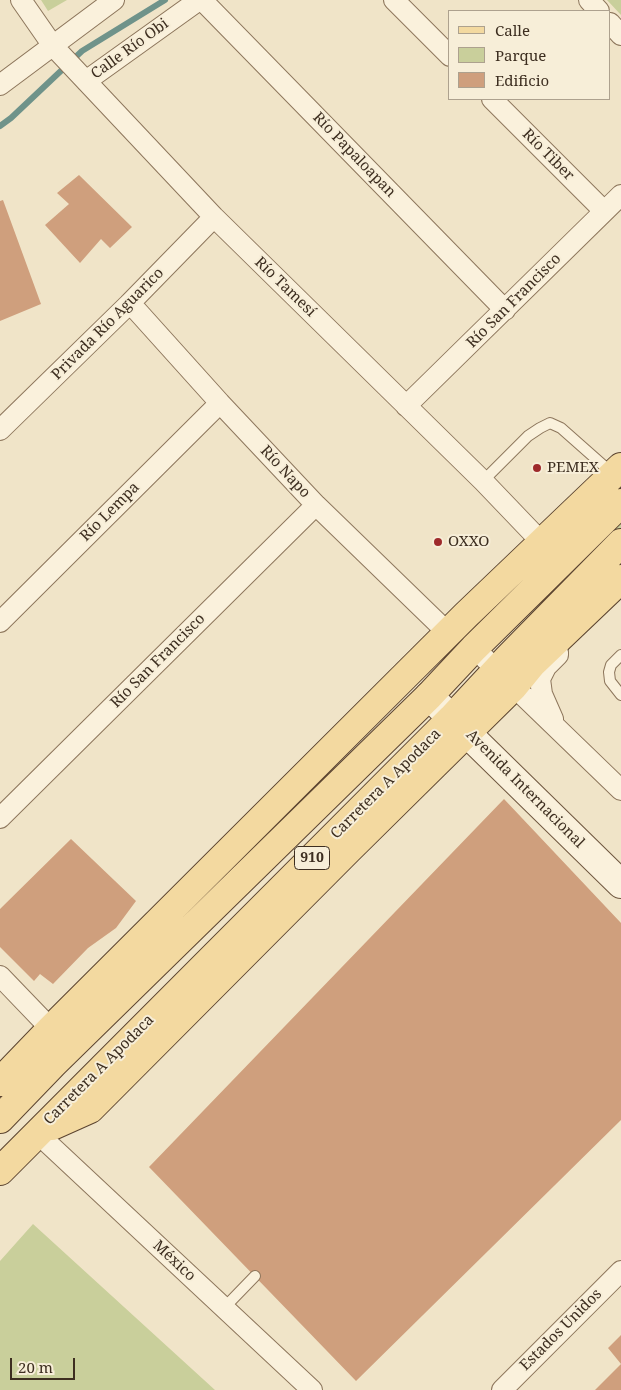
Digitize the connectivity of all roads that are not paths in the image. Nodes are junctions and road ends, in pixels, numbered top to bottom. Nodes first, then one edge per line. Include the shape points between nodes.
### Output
1 (21, 0) edge
2 (114, 0) edge
3 (201, 0) edge
4 (394, 0) edge
5 (589, 0) edge
6 (598, 10) edge
7 (611, 24) edge
8 (621, 35) edge
9 (56, 50) junction
10 (448, 54) edge
11 (82, 78) junction
12 (0, 85) edge
13 (493, 100) edge
14 (621, 195) edge
15 (604, 211) junction
16 (214, 217) junction
17 (130, 303) junction
18 (506, 310) junction
19 (220, 403) junction
20 (406, 406) junction
21 (0, 430) edge
22 (618, 474) edge
23 (483, 481) junction
24 (621, 504) edge
25 (316, 505) junction
26 (542, 543) junction
27 (621, 543) edge
28 (561, 562) junction
29 (621, 579) edge
30 (0, 622) edge
31 (448, 633) junction
32 (558, 640) junction
33 (480, 643) junction
34 (621, 655) edge
35 (513, 670) junction
36 (621, 695) edge
37 (429, 696) junction
38 (459, 725) junction
39 (562, 733) junction
40 (621, 790) edge
41 (0, 818) edge
42 (621, 884) edge
43 (0, 976) edge
44 (51, 1029) junction
45 (0, 1082) edge
46 (0, 1119) edge
47 (36, 1133) junction
48 (0, 1171) edge
49 (621, 1271) edge
50 (255, 1276) dead end
51 (224, 1308) junction
52 (312, 1390) edge
53 (502, 1390) edge

1 - 9 street, Río Tamesí
2 - 9 street
3 - 11 street, Calle Río Obi
3 - 18 street, Río Papaloapan
4 - 10 street
5 - 6 street
7 - 8 street
9 - 11 street, Río Tamesí
9 - 12 street
11 - 16 street, Río Tamesí
13 - 15 street, Río Tiber
14 - 15 street, Río San Francisco
15 - 18 street, Río San Francisco
16 - 17 street, Privada Río Aguarico
16 - 20 street, Río Tamesí
17 - 19 street, Río Napo
17 - 21 street, Privada Río Aguarico
18 - 20 street, Río San Francisco
19 - 25 street, Río Napo
19 - 30 street, Río Lempa
20 - 23 street, Río Tamesí
22 - 23 lane via 562,428 550,423 528,436
22 - 26 main road
23 - 26 street, Río Tamesí
24 - 28 main road, 910
25 - 31 street, Río Napo
25 - 41 street, Río San Francisco
26 - 28 street, Río Tamesí
26 - 31 main road
27 - 35 main road, Carretera A Apodaca / 910
28 - 33 main road, 910
29 - 32 main road
31 - 44 main road
32 - 35 main road
32 - 39 street via 558,654 540,679 542,694
33 - 35 main road
33 - 37 main road, 910
34 - 36 lane via 609,672 610,681
35 - 38 main road, Carretera A Apodaca / 910
35 - 39 street
37 - 38 main road, Avenida Internacional
37 - 46 main road, 910
38 - 42 main road, Avenida Internacional
38 - 47 main road, Carretera A Apodaca / 910
39 - 40 street
43 - 44 street
44 - 45 main road
47 - 48 main road, Carretera A Apodaca / 910
47 - 51 street, México
49 - 53 street, Estados Unidos
50 - 51 lane
51 - 52 street, México

